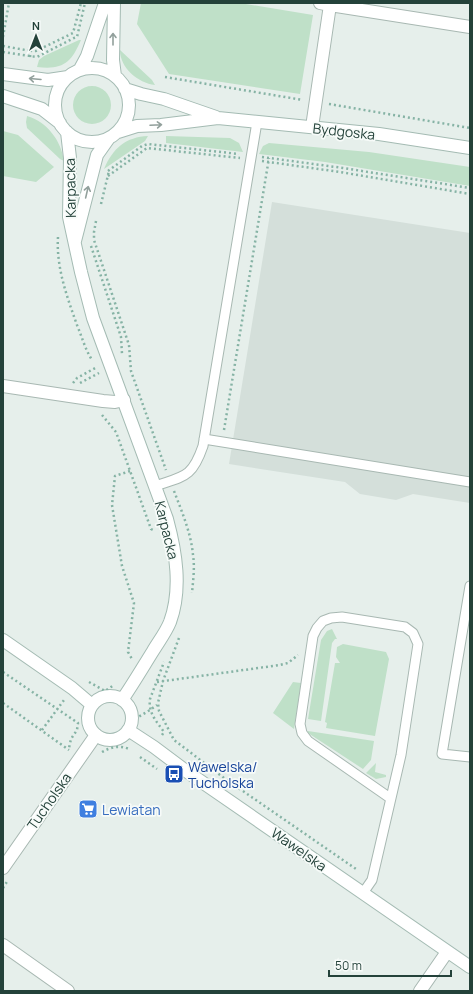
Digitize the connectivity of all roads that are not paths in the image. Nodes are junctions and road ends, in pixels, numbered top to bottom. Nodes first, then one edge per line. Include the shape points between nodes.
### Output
1 (105, 3) edge
2 (114, 3) edge
3 (325, 4) edge
4 (470, 27) edge
5 (80, 70) junction
6 (3, 74) edge
7 (115, 76) junction
8 (68, 77) junction
9 (125, 89) junction
10 (3, 96) edge
11 (218, 118) junction
12 (257, 122) junction
13 (312, 127) junction
14 (63, 128) junction
15 (114, 135) junction
16 (470, 148) edge
17 (75, 244) junction
18 (3, 386) edge
19 (124, 400) junction
20 (204, 439) junction
21 (470, 482) edge
22 (155, 486) junction
23 (470, 586) edge
24 (3, 640) edge
25 (122, 700) junction
26 (92, 705) junction
27 (130, 726) junction
28 (96, 735) junction
29 (470, 758) edge
30 (390, 798) junction
31 (7, 872) edge
32 (363, 893) junction
33 (3, 946) edge
34 (447, 952) junction
35 (470, 967) edge
36 (66, 990) edge
37 (420, 991) edge

1 - 5 street
7 -> 2 street
3 - 4 street
3 - 13 street
5 - 7 street via 97,68
5 - 8 street
8 -> 6 street via 48,80
7 - 9 street
8 - 14 street via 59,89 55,103
9 - 11 street, Bydgoska via 164,99
9 - 15 street via 129,112 125,123
10 - 14 street via 42,109
11 - 12 street, Bydgoska
15 -> 11 street, Bydgoska via 137,126
12 - 13 street, Bydgoska
12 - 20 lane
13 - 16 street, Bydgoska
14 - 15 street via 76,139 87,142 98,142
14 - 17 street, Karpacka via 70,158 69,217
17 -> 15 street, Karpacka via 97,155
17 - 19 street, Karpacka via 93,318
18 - 19 street via 103,401
19 - 22 street, Karpacka
20 - 21 lane
20 - 22 lane via 196,464 187,474
22 - 25 street, Karpacka via 176,560 173,611 165,632
23 - 29 lane via 442,754
24 - 26 street
25 - 26 street via 110,696 97,700
25 - 27 street via 131,710
26 - 28 street via 88,718
27 - 28 street via 123,736 117,739 103,739
27 - 32 street, Wawelska via 186,771
28 - 31 street, Tucholska
30 - 30 lane via 401,755 418,649 416,637 405,626 335,617 326,620 312,636 300,724 302,733 308,741
30 - 32 lane via 372,880
32 - 34 street, Wawelska
33 - 36 street
34 - 35 street, Wawelska
34 - 37 street

